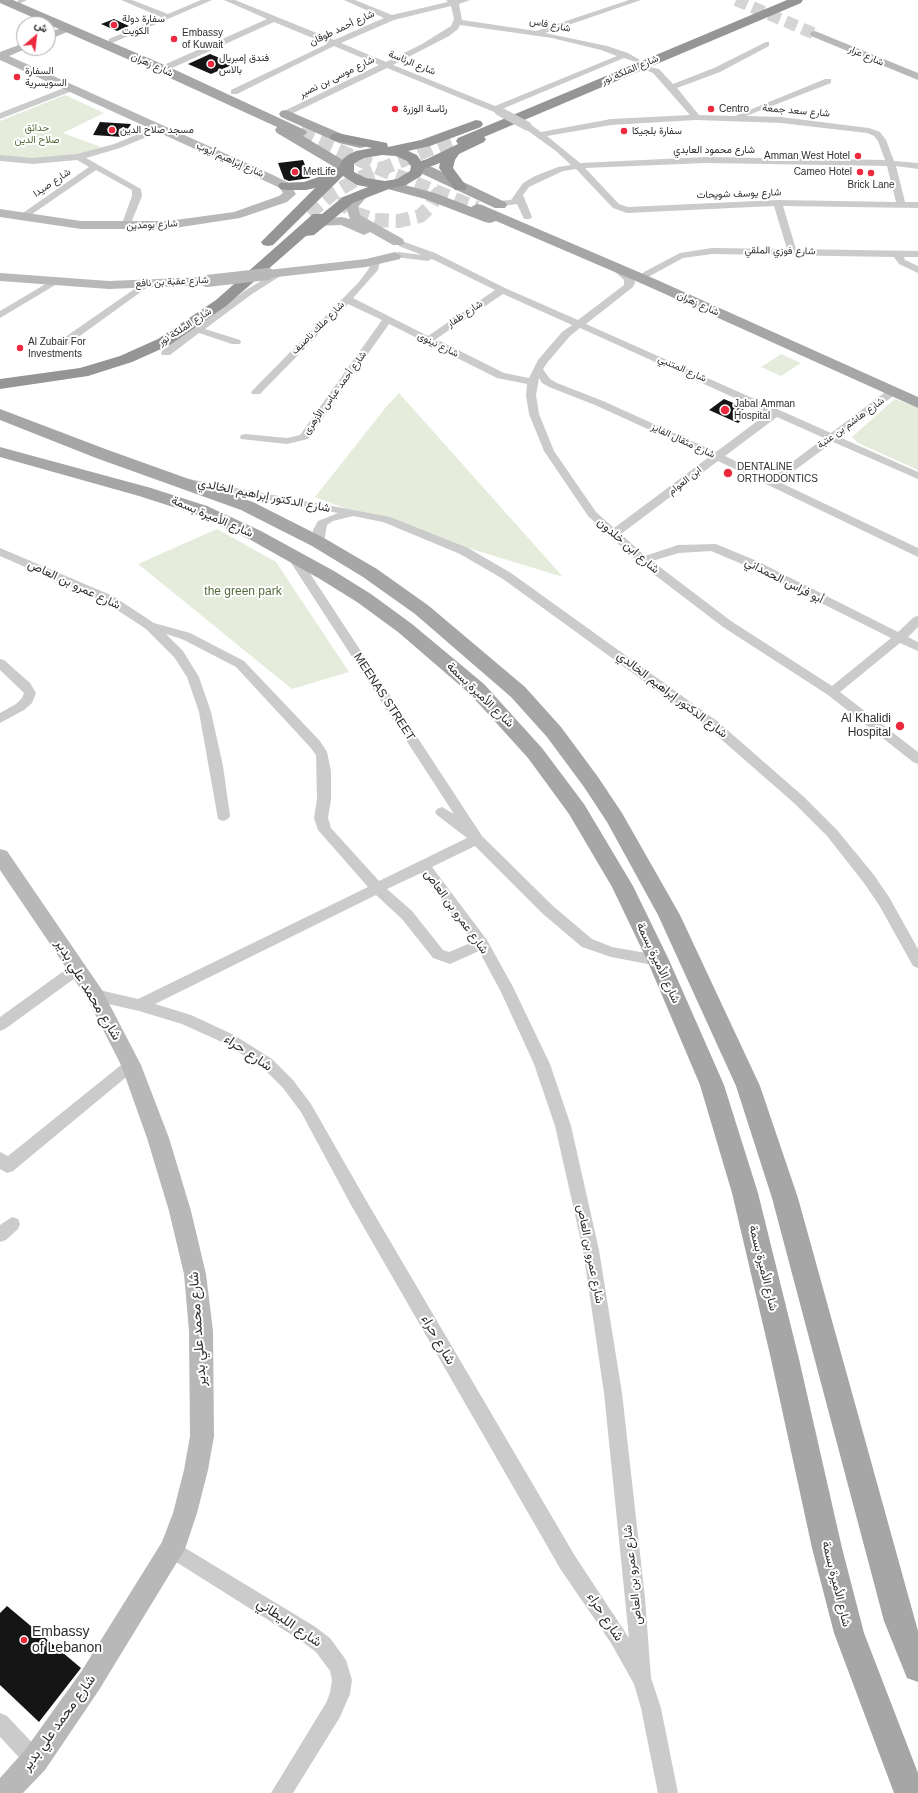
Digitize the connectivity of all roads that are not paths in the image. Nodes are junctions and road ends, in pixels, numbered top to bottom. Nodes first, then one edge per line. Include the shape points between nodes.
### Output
1 (3, 0) edge
2 (21, 0) edge
3 (125, 0) edge
4 (208, 0) edge
5 (228, 0) edge
6 (348, 0) edge
7 (466, 0) edge
8 (637, 0) edge
9 (780, 0) edge
10 (797, 0) edge
11 (452, 1) edge
12 (168, 17) junction
13 (274, 18) junction
14 (391, 18) junction
15 (458, 22) junction
16 (68, 28) junction
17 (56, 33) edge
18 (537, 33) junction
19 (818, 33) tunnel mouth
20 (112, 41) junction
21 (336, 43) junction
22 (766, 44) dead end
23 (16, 49) edge
24 (0, 56) edge
25 (662, 57) junction
26 (631, 61) junction
27 (387, 65) junction
28 (169, 66) junction
29 (656, 71) junction
30 (618, 72) junction
31 (917, 75) edge
32 (828, 81) dead end
33 (673, 87) junction
34 (69, 89) junction
35 (210, 91) junction
36 (230, 92) junction
37 (0, 106) edge
38 (497, 110) junction
39 (9, 112) junction
40 (285, 114) junction
41 (0, 116) edge
42 (696, 117) junction
43 (735, 118) junction
44 (158, 129) junction
45 (541, 135) junction
46 (341, 138) junction
47 (431, 141) junction
48 (456, 145) junction
49 (386, 151) junction
50 (321, 152) junction
51 (78, 157) junction
52 (0, 158) edge
53 (890, 163) junction
54 (578, 166) junction
55 (918, 166) edge
56 (95, 167) junction
57 (419, 167) junction
58 (342, 171) junction
59 (387, 185) junction
60 (454, 185) junction
61 (285, 186) junction
62 (320, 191) junction
63 (358, 195) junction
64 (430, 196) junction
65 (519, 196) junction
66 (778, 203) junction
67 (901, 204) junction
68 (918, 205) edge
69 (486, 206) junction
70 (0, 213) edge
71 (22, 217) junction
72 (527, 217) junction
73 (316, 218) junction
74 (126, 226) junction
75 (398, 249) junction
76 (259, 250) dead end
77 (792, 251) junction
78 (377, 252) junction
79 (899, 253) junction
80 (918, 254) edge
81 (593, 258) junction
82 (244, 264) dead end
83 (619, 265) junction
84 (918, 270) edge
85 (274, 273) junction
86 (647, 274) junction
87 (0, 277) edge
88 (54, 282) junction
89 (146, 284) junction
90 (502, 290) junction
91 (347, 299) junction
92 (215, 301) junction
93 (594, 314) junction
94 (0, 315) edge
95 (562, 316) junction
96 (387, 320) junction
97 (580, 324) junction
98 (199, 330) junction
99 (597, 331) junction
100 (566, 334) junction
101 (428, 340) junction
102 (236, 342) dead end
103 (62, 344) dead end
104 (164, 344) junction
105 (538, 369) junction
106 (0, 378) edge
107 (532, 382) junction
108 (0, 384) edge
109 (256, 392) dead end
110 (892, 392) junction
111 (918, 396) edge
112 (918, 404) edge
113 (776, 412) junction
114 (0, 414) edge
115 (832, 436) junction
116 (245, 437) dead end
117 (0, 452) edge
118 (717, 456) junction
119 (918, 476) edge
120 (171, 478) junction
121 (772, 482) junction
122 (357, 513) junction
123 (613, 534) junction
124 (318, 542) junction
125 (0, 552) edge
126 (918, 553) edge
127 (292, 555) junction
128 (643, 560) junction
129 (918, 620) edge
130 (150, 626) junction
131 (899, 638) junction
132 (918, 648) edge
133 (0, 663) edge
134 (832, 692) junction
135 (0, 720) edge
136 (918, 759) edge
137 (442, 812) dead end
138 (223, 816) dead end
139 (477, 839) junction
140 (0, 856) edge
141 (423, 866) junction
142 (377, 888) junction
143 (482, 944) junction
144 (658, 960) junction
145 (918, 962) edge
146 (77, 969) junction
147 (95, 995) junction
148 (139, 1004) junction
149 (0, 1025) edge
150 (131, 1066) junction
151 (0, 1160) edge
152 (12, 1224) dead end
153 (0, 1235) edge
154 (172, 1549) junction
155 (918, 1667) edge
156 (642, 1680) junction
157 (0, 1723) edge
158 (35, 1760) junction
159 (5, 1793) edge
160 (281, 1793) edge
161 (668, 1793) edge
162 (910, 1793) edge

1 - 16 main road, شارع زهران
2 - 20 main road, شارع زهران
3 - 12 street
4 - 12 street
5 - 13 street, شارع الرئاسة
6 - 14 street
7 - 11 street, شارع أحمد طوقان
8 - 18 street
9 - 26 highway, شارع الملكة نور
10 - 25 highway, شارع الملكة نور
11 - 14 street, شارع أحمد طوقان
11 - 15 street via 458,10
12 - 20 street
13 - 21 street, شارع الرئاسة
13 - 28 street
14 - 21 street, شارع أحمد طوقان
15 - 18 street, شارع فاس
15 - 27 street, شارع موسى بن نصير via 441,38
16 - 17 street
16 - 35 main road, شارع زهران
18 - 26 street, شارع فاس via 590,44
19 - 31 street, شارع عرار
20 - 28 main road, شارع زهران
21 - 27 street, شارع الرئاسة
21 - 36 street, شارع أحمد طوقان
22 - 33 street via 717,70
23 - 24 street
24 - 34 street, شارع إبراهيم أيوب
25 - 26 highway, شارع الملكة نور
25 - 29 street via 657,63
26 - 29 street
26 - 30 highway, شارع الملكة نور
26 - 38 street
27 - 38 street, شارع الرئاسة
27 - 40 street, شارع موسى بن نصير
28 - 36 main road, شارع زهران
29 - 33 street
30 - 47 highway via 593,75
30 - 48 highway via 613,81 579,97
32 - 43 street
33 - 42 street
34 - 39 street
34 - 44 street, شارع إبراهيم أيوب
35 - 36 main road, شارع زهران via 304,131
35 - 50 main road via 213,96 230,106 290,134
36 - 40 main road
37 - 39 street
38 - 45 street, شارع الرئاسة, bridge
39 - 41 street
40 - 46 main road
42 - 43 street, شارع سعد جمعة
42 - 45 street, شارع سعد جمعة via 611,122
43 - 53 street, شارع سعد جمعة via 797,122 877,134 882,140
44 - 51 street via 117,146
44 - 61 street, شارع إبراهيم أيوب
45 - 54 street, شارع الرئاسة
46 - 47 highway via 393,146
46 - 49 main road
46 - 50 main road via 350,145 348,150 335,153
47 - 48 highway via 420,151 433,156
47 - 49 highway
48 - 57 highway via 432,162
48 - 60 highway via 446,168
49 - 57 highway via 398,152 412,158
49 - 58 highway via 361,154 348,162
50 - 58 main road
51 - 52 street via 33,161
51 - 56 street
53 - 54 street, شارع محمود العابدي via 706,160
53 - 55 street, شارع محمود العابدي
53 - 67 street, شارع سعد جمعة
54 - 65 street, شارع محمود العابدي via 561,169 538,178 526,185
54 - 66 street, شارع يوسف شويحات via 616,206 627,210
56 - 71 street, شارع صيدا
56 - 74 street via 136,188 137,196
57 - 59 highway, شارع الملكة نور via 410,178
57 - 60 main road
58 - 59 highway via 362,182
58 - 61 highway via 306,186
58 - 62 highway
59 - 63 highway, شارع الملكة نور
59 - 64 main road
60 - 64 main road via 430,180 421,182 419,187
60 - 69 main road
61 - 74 street, شارع بومدين via 290,194 286,198 236,215 186,223
62 - 63 highway via 349,186
62 - 76 highway
63 - 73 highway, شارع الملكة نور
63 - 75 street, شارع المتنبي via 352,207 354,216
64 - 81 main road
65 - 69 street, شارع محمود العابدي via 511,203
65 - 72 street
66 - 67 street, شارع يوسف شويحات
66 - 77 street
67 - 68 street, شارع يوسف شويحات
69 - 72 main road
69 - 81 main road, شارع زهران
69 - 83 main road, شارع زهران
70 - 71 street, شارع بومدين
71 - 74 street, شارع بومدين via 74,224
72 - 83 main road via 606,252
73 - 78 street via 350,223 366,233
73 - 92 highway, شارع الملكة نور
75 - 78 street, شارع عقبة بن نافع
75 - 90 street, شارع المتنبي via 446,263
77 - 79 street, شارع فوزي الملقي
77 - 86 street, شارع فوزي الملقي via 696,252 673,259
78 - 85 street, شارع عقبة بن نافع via 344,264
78 - 91 street, شارع ملك ناصيف via 370,275
79 - 80 street, شارع فوزي الملقي
79 - 84 street via 902,262
81 - 83 main road, شارع زهران
82 - 92 highway via 213,292
83 - 86 main road, شارع زهران
83 - 93 street, شارع ابن خلدون via 630,284
83 - 110 main road, شارع زهران
85 - 89 street, شارع عقبة بن نافع, bridge via 206,281
85 - 98 street
86 - 111 main road, شارع زهران
87 - 88 street, شارع عقبة بن نافع
88 - 89 street, شارع عقبة بن نافع
88 - 94 street
89 - 103 street
90 - 95 street, شارع المتنبي
90 - 101 street, شارع ظفار
91 - 96 street, شارع نينوى
91 - 109 street, شارع ملك ناصيف
92 - 104 highway, شارع الملكة نور
93 - 95 street via 580,317
93 - 97 street, شارع ابن خلدون
95 - 97 street, شارع المتنبي
95 - 100 street via 567,325
96 - 101 street, شارع نينوى
96 - 116 street, شارع أحمد عباس الأزهرى via 304,437 287,441
97 - 99 street, شارع المتنبي
97 - 100 street, شارع ابن خلدون
98 - 102 street
98 - 104 street
99 - 100 street
99 - 113 street, شارع المتنبي
100 - 105 street, شارع ابن خلدون
101 - 107 street, شارع نينوى via 501,376
104 - 106 highway, شارع الملكة نور via 74,368
104 - 108 highway, شارع الملكة نور via 90,371
105 - 107 street, شارع ابن خلدون
105 - 118 street, شارع مثقال الفايز via 546,381 553,385
107 - 123 street, شارع ابن خلدون via 532,406 549,451 592,514
110 - 112 main road, شارع زهران
110 - 115 street, شارع هاشم بن عتبة
113 - 115 street, شارع المتنبي
113 - 118 street, ابن العوام
114 - 120 main road, شارع الأميرة بسمة
115 - 119 street, شارع المتنبي
115 - 121 street, شارع هاشم بن عتبة
117 - 127 main road, شارع الأميرة بسمة via 184,504 228,522
118 - 121 street, شارع مثقال الفايز
118 - 123 street, ابن العوام
120 - 122 street, شارع الدكتور إبراهيم الخالدي
120 - 124 main road, شارع الأميرة بسمة via 247,506
121 - 126 street, شارع مثقال الفايز
122 - 124 street, شارع الدكتور إبراهيم الخالدي via 325,521 320,527
122 - 145 street, شارع الدكتور إبراهيم الخالدي via 386,519 407,527 492,566 712,724 772,775 836,838 884,901
123 - 128 street, شارع ابن خلدون
124 - 155 main road, شارع الأميرة بسمة via 370,573 422,610 518,692 554,732 591,782 645,871 689,956 748,1086 785,1198 899,1620
125 - 130 street, شارع عمرو بن العاص via 97,593
127 - 139 street, MEENAS STREET
127 - 144 main road, شارع الأميرة بسمة via 364,598 400,624 465,678 496,708 535,753 577,810 622,886
128 - 131 street, أبو فراس الحمداني via 678,549 712,547 740,558
128 - 134 street, شارع ابن خلدون via 727,624
129 - 131 street
130 - 138 street, شارع عمرو بن العاص via 179,654 197,685 211,738
130 - 142 street via 186,636 240,664 315,744 322,755 324,771 322,825
131 - 132 street, أبو فراس الحمداني
131 - 134 street
133 - 135 street via 26,686 30,693 28,700
134 - 136 street, شارع ابن خلدون
137 - 139 street
139 - 141 street
139 - 144 street via 548,910 587,943 611,952
140 - 146 street, شارع محمد علي بدير
141 - 142 street
141 - 143 street, شارع عمرو بن العاص
142 - 143 street via 407,915 441,956 450,958
142 - 148 street
143 - 156 street, شارع عمرو بن العاص via 508,991 542,1064 564,1126 590,1244 613,1392 636,1598
144 - 162 main road, شارع الأميرة بسمة via 712,1085 746,1201 849,1633
146 - 147 street, شارع محمد علي بدير
146 - 149 street
147 - 148 street, شارع حراء
147 - 150 street, شارع محمد علي بدير
148 - 156 street, شارع حراء via 186,1019 229,1038 267,1063 293,1090 306,1108 568,1563 618,1636
150 - 151 street via 7,1166
150 - 154 street, شارع محمد علي بدير via 158,1138 180,1211 195,1274 201,1331 202,1436 187,1506
152 - 153 street
154 - 158 street, شارع محمد علي بدير via 90,1681
154 - 160 street, شارع الليطاني via 307,1633 323,1645 339,1667 342,1680 340,1694 333,1710
156 - 161 street, شارع حراء via 651,1708
157 - 158 street
158 - 159 street, شارع محمد علي بدير

